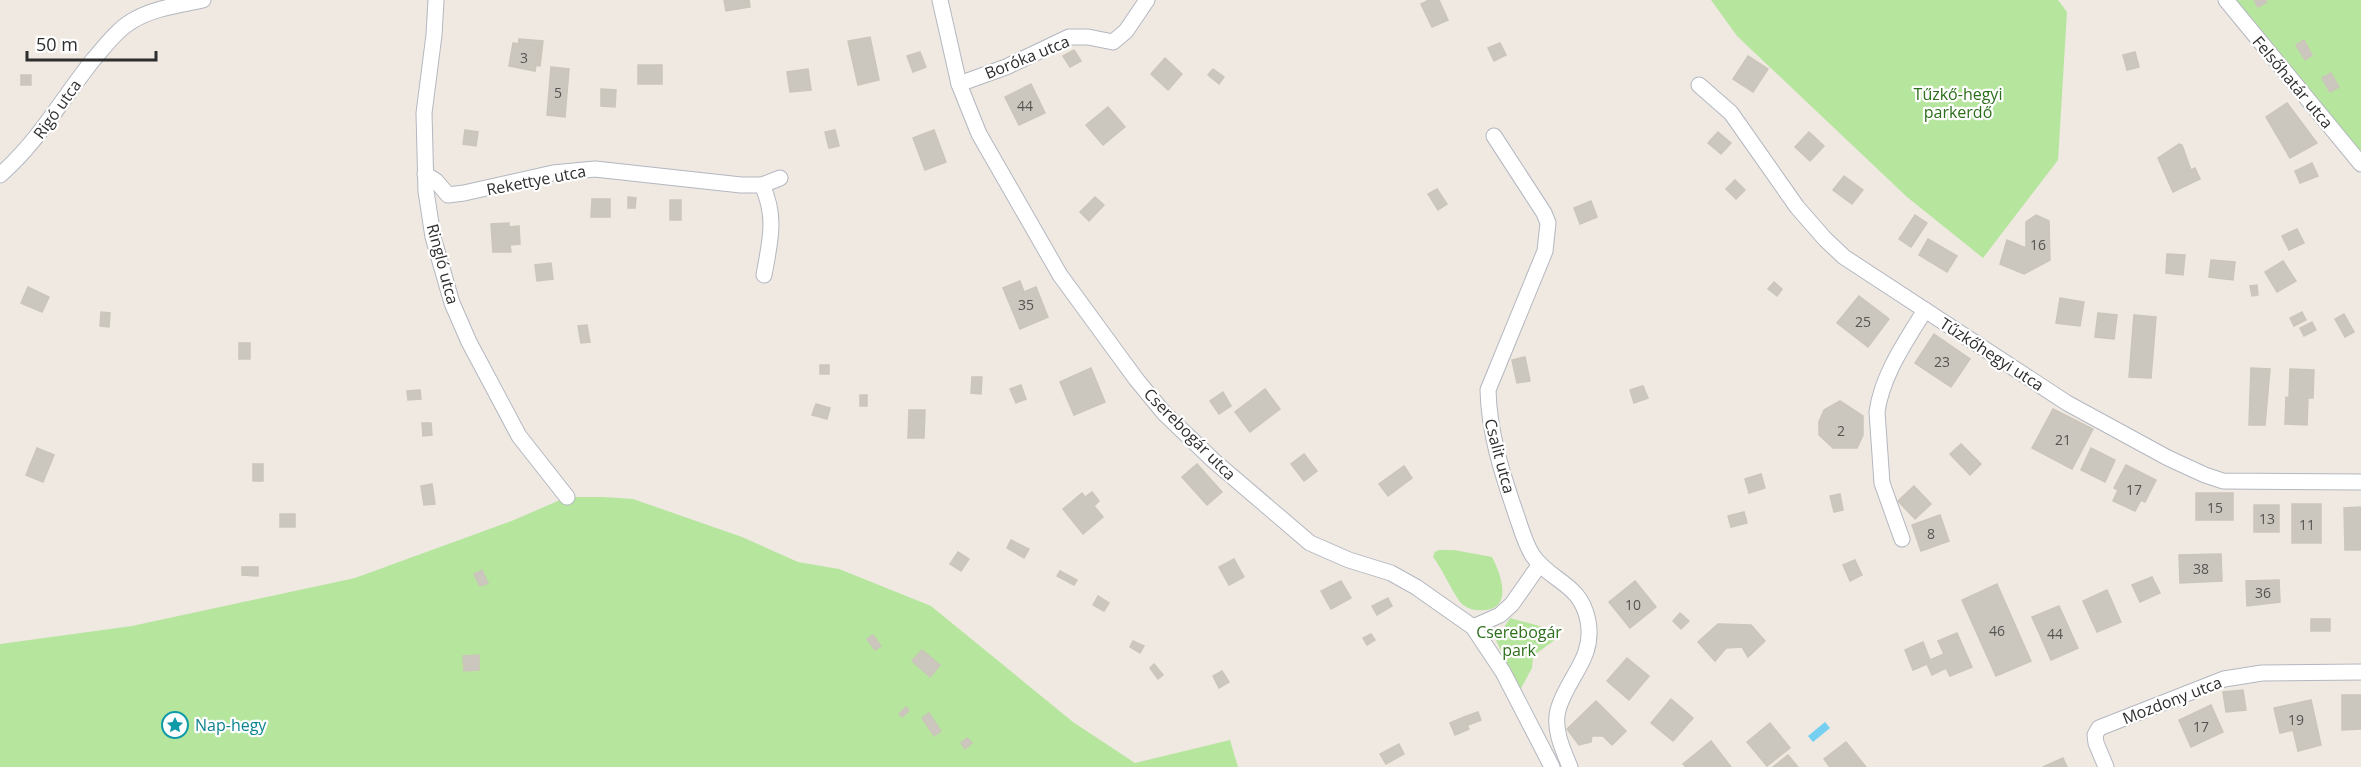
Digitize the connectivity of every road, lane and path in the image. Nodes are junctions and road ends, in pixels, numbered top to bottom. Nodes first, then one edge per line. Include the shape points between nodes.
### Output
1 (203, 0) edge
2 (436, 0) edge
3 (940, 0) edge
4 (1147, 0) edge
5 (2226, 0) edge
6 (959, 84) junction
7 (1700, 86) dead end
8 (1494, 136) dead end
9 (2361, 164) edge
10 (425, 174) junction
11 (0, 175) edge
12 (780, 178) dead end
13 (762, 184) junction
14 (764, 275) dead end
15 (1925, 310) junction
16 (2361, 482) edge
17 (567, 497) dead end
18 (1902, 539) dead end
19 (1540, 564) junction
20 (1473, 627) junction
21 (2361, 672) edge
22 (1552, 767) edge
23 (1570, 767) edge
24 (2106, 767) edge

1 - 11 street, Rigó utca via 149,13 118,32 33,142
2 - 10 street, Ringló utca via 424,113
3 - 6 street, Cserebogár utca
4 - 6 street, Boróka utca via 1113,42 1070,37
5 - 9 street, Felsőhatár utca
6 - 20 street, Cserebogár utca via 979,134 1060,275 1164,413 1310,543 1391,573
7 - 15 street, Tűzkőhegyi utca via 1731,113 1825,240 1844,257
8 - 19 street, Csalit utca via 1548,223 1545,251 1488,390 1500,465 1526,543
10 - 13 street, Rekettye utca via 447,195 553,173 596,169
10 - 17 street, Ringló utca via 433,237 452,303 469,342 519,436
12 - 13 street, Rekettye utca
13 - 14 street via 770,201 773,225
15 - 16 street, Tűzkőhegyi utca via 2067,403 2205,475 2223,481
15 - 18 street via 1897,356 1877,412 1882,483
19 - 20 street via 1518,597 1500,615
19 - 23 street, Csalit utca via 1573,591 1585,608 1589,623 1586,655 1558,711 1558,736
20 - 22 street, Cserebogár utca via 1503,672
21 - 24 street, Mozdony utca via 2262,673 2224,679 2099,728 2096,743

